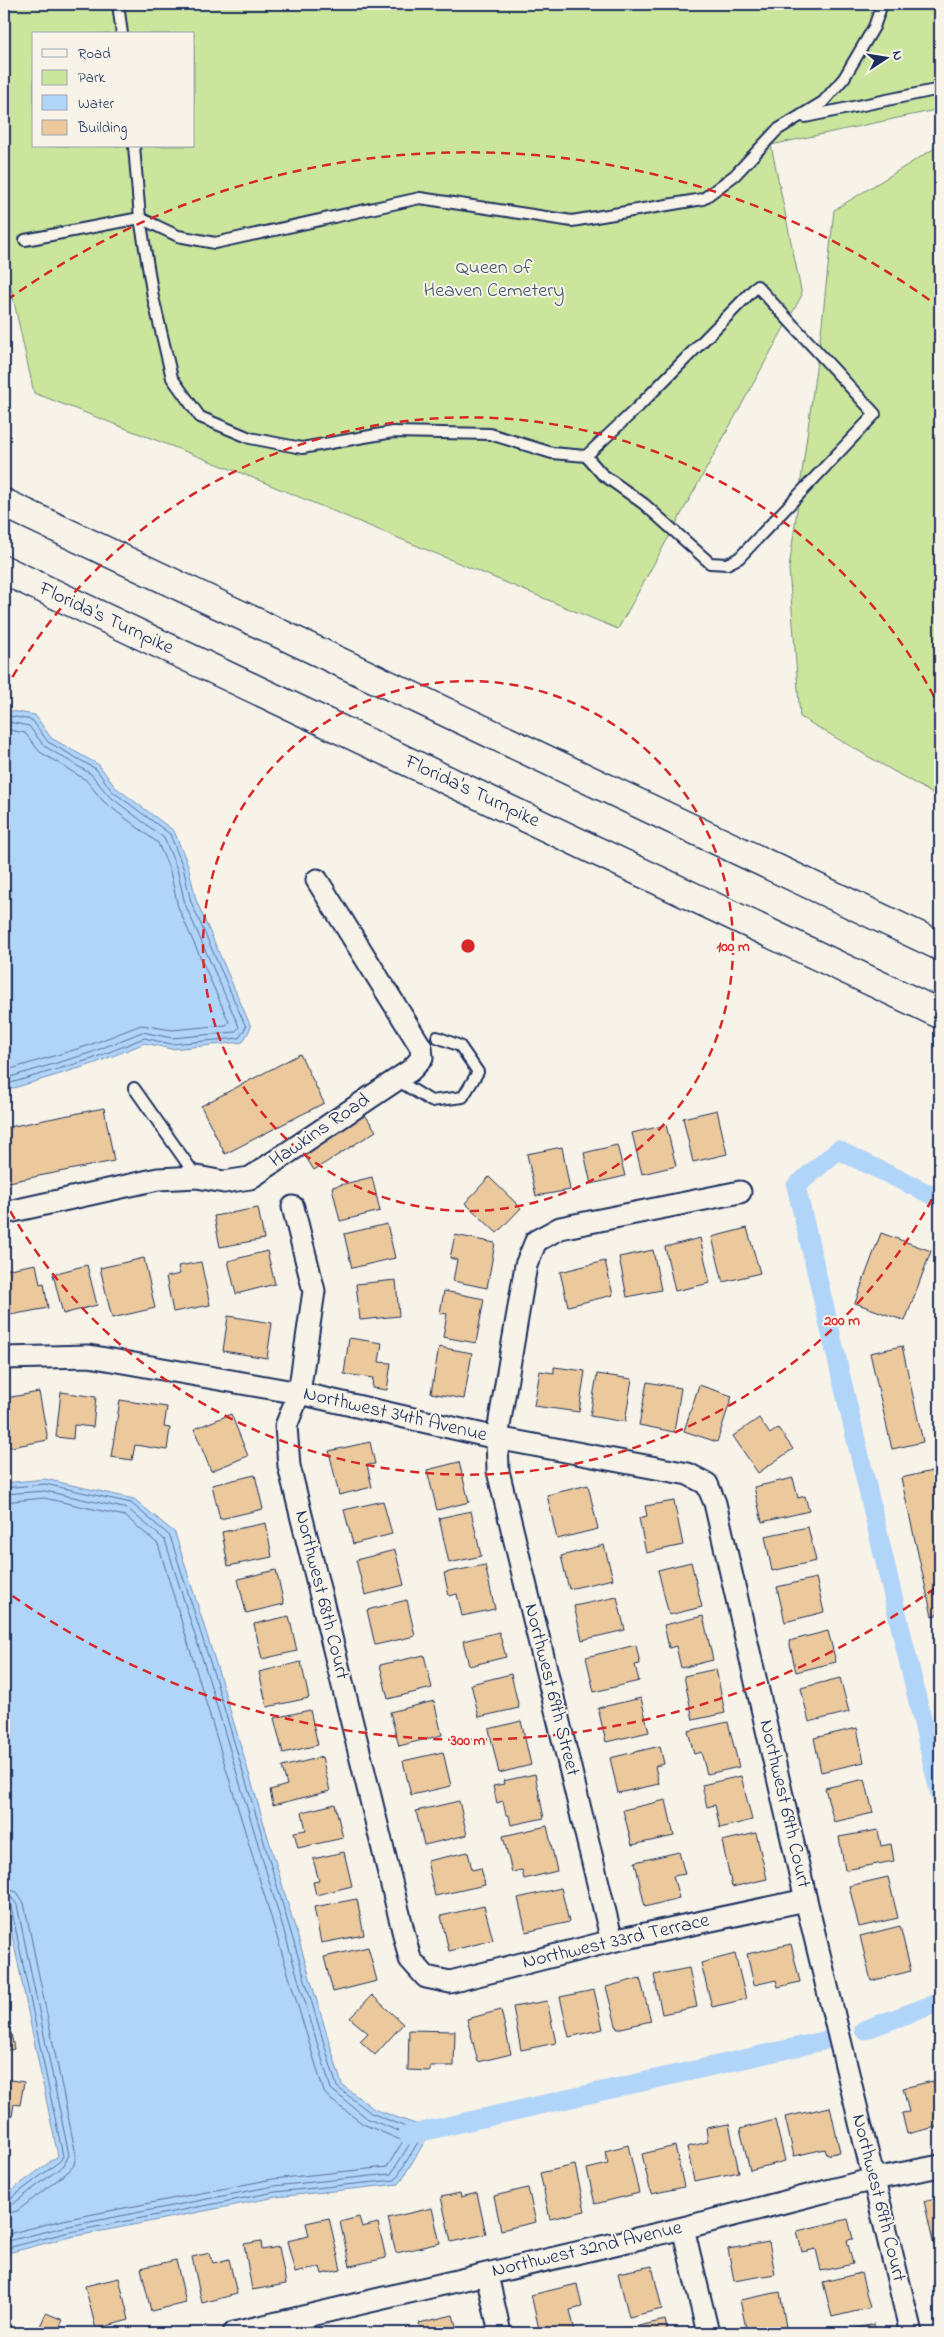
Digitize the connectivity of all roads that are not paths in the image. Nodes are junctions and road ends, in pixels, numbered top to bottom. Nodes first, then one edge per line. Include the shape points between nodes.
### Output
1 (118, 4) edge
2 (882, 4) edge
3 (122, 32) edge
4 (940, 89) edge
5 (797, 118) junction
6 (134, 148) edge
7 (140, 218) junction
8 (25, 240) dead end
9 (586, 456) junction
10 (4, 503) edge
11 (4, 570) edge
12 (317, 880) dead end
13 (940, 946) edge
14 (940, 1014) edge
15 (437, 1037) dead end
16 (397, 1080) junction
17 (134, 1088) dead end
18 (197, 1177) junction
19 (740, 1192) dead end
20 (293, 1207) dead end
21 (4, 1213) edge
22 (4, 1358) edge
23 (299, 1393) junction
24 (497, 1438) junction
25 (806, 1900) junction
26 (612, 1941) junction
27 (426, 1977) joint
28 (940, 2166) edge
29 (874, 2179) junction
30 (683, 2228) junction
31 (486, 2274) junction
32 (291, 2327) edge
33 (234, 2333) edge
34 (500, 2333) edge
35 (708, 2333) edge
36 (911, 2333) edge

1 - 3 lane
2 - 5 lane via 874,28 844,78 823,102
4 - 5 lane
5 - 7 lane via 777,130 735,175 703,199 572,221 420,198 215,244 178,236
6 - 7 lane
7 - 8 lane
7 - 9 lane via 153,297 172,378 200,417 250,438 302,448 393,432 490,434 552,453
9 - 9 lane via 757,286 875,414 738,558 727,564 710,563 644,504 602,474
10 - 13 highway
11 - 14 highway, Florida's Turnpike
12 - 16 street, Hawkins Road via 421,1046 422,1058
15 - 16 lane via 460,1046 478,1072 463,1097 431,1101
16 - 18 street, Hawkins Road via 250,1178 224,1182
17 - 18 lane
18 - 21 street, Hawkins Road via 158,1179
19 - 24 street, Northwest 34th Avenue via 560,1228 536,1242 526,1265
20 - 23 street, Northwest 68th Court via 314,1291
22 - 23 street, Northwest 34th Avenue via 89,1356
23 - 24 street, Northwest 34th Avenue
23 - 27 street, Northwest 68th Court via 286,1426 289,1466 410,1959
24 - 25 street, Northwest 69th Court via 688,1474 707,1484 715,1503
24 - 26 street, Northwest 69th Street via 498,1471
25 - 26 street, Northwest 33rd Terrace
25 - 29 street, Northwest 69th Court
26 - 27 street, Northwest 33rd Terrace via 450,1982
28 - 29 street, Northwest 32nd Avenue
29 - 30 street, Northwest 32nd Avenue
29 - 36 street, Northwest 69th Court
30 - 31 street, Northwest 32nd Avenue
30 - 35 street
31 - 32 street, Northwest 32nd Avenue
31 - 34 street
32 - 33 street, Northwest 32nd Avenue

